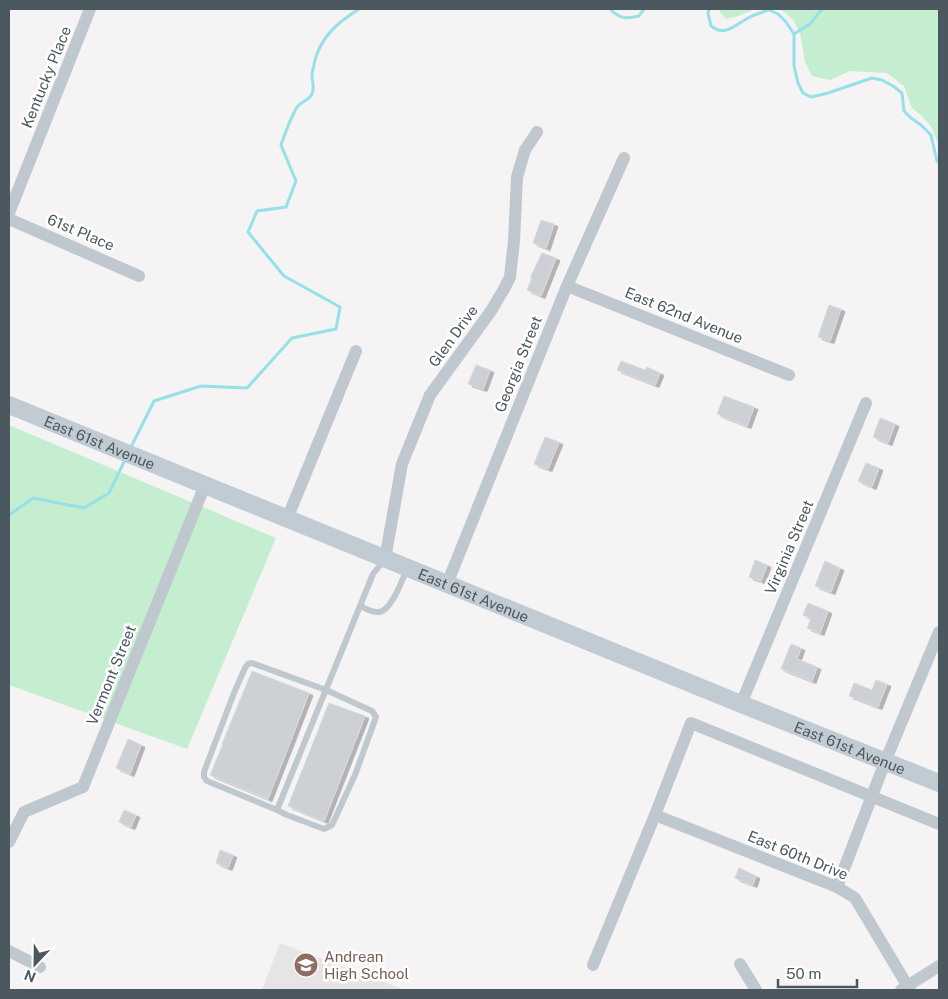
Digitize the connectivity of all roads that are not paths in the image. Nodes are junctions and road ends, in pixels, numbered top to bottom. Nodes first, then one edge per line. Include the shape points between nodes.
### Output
1 (90, 9) edge
2 (536, 132) dead end
3 (624, 158) dead end
4 (9, 213) edge
5 (9, 219) edge
6 (139, 276) dead end
7 (567, 286) junction
8 (356, 351) dead end
9 (789, 375) dead end
10 (866, 402) dead end
11 (9, 405) edge
12 (205, 485) junction
13 (287, 519) junction
14 (385, 559) junction
15 (408, 568) junction
16 (447, 584) junction
17 (360, 606) junction
18 (939, 632) edge
19 (326, 690) junction
20 (741, 704) junction
21 (885, 762) junction
22 (939, 783) edge
23 (872, 796) junction
24 (277, 810) junction
25 (655, 815) junction
26 (939, 824) edge
27 (9, 842) edge
28 (838, 887) junction
29 (9, 951) edge
30 (740, 964) dead end
31 (593, 965) dead end
32 (939, 966) edge
33 (40, 967) dead end
34 (906, 989) edge
35 (756, 990) edge

1 - 4 street, Kentucky Place
2 - 14 street, Glen Drive via 525,150 518,177 510,276 491,311 430,395 402,464
3 - 7 street, Georgia Street
5 - 6 street, 61st Place
7 - 9 street, East 62nd Avenue
7 - 16 street, Georgia Street
8 - 13 street
10 - 20 street, Virginia Street
11 - 12 main road, East 61st Avenue
12 - 13 main road, East 61st Avenue
12 - 27 street, Vermont Street via 83,787 24,812
13 - 14 main road, East 61st Avenue
14 - 15 main road, East 61st Avenue
14 - 17 lane via 373,574
15 - 16 main road, East 61st Avenue
15 - 17 lane via 386,609 379,612
16 - 20 main road, East 61st Avenue
17 - 19 lane
18 - 21 street
19 - 24 lane
19 - 24 lane via 372,711 376,717 355,775 332,826 324,829
19 - 24 lane via 252,663 245,668 234,693 204,777
20 - 21 main road, East 61st Avenue
21 - 22 main road, East 61st Avenue
21 - 23 street
23 - 25 street via 691,723
23 - 26 street
23 - 28 street
25 - 28 street, East 60th Drive
25 - 31 street
28 - 34 street, East 60th Drive via 855,898
29 - 33 street
30 - 35 street
32 - 34 street

